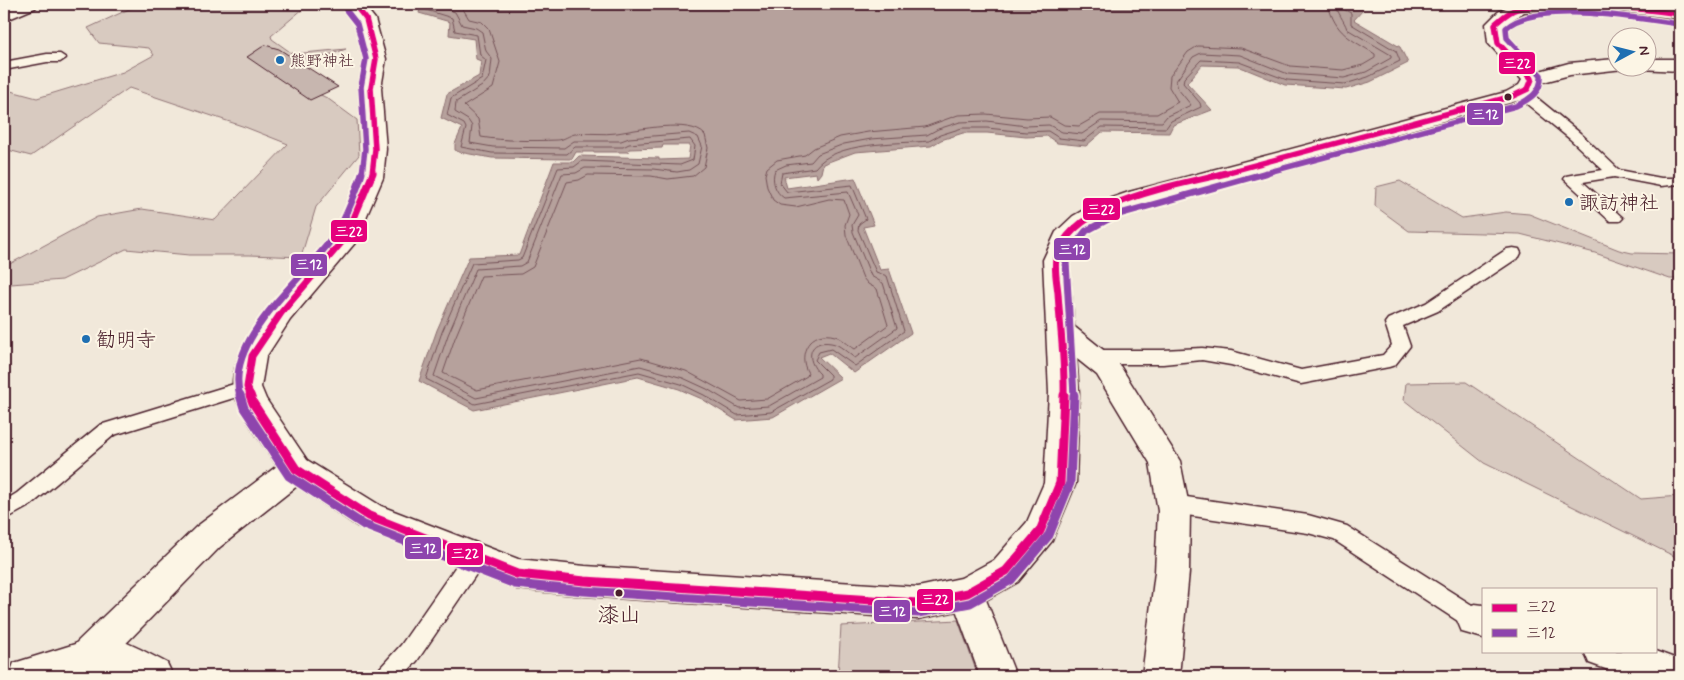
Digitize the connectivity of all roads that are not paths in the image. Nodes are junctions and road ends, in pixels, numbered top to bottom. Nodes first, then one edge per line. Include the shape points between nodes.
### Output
1 (29, 4) edge
2 (354, 4) edge
3 (1680, 14) edge
4 (4, 16) edge
5 (60, 58) dead end
6 (4, 66) edge
7 (1606, 66) edge
8 (1656, 66) edge
9 (1680, 66) edge
10 (1526, 86) junction
11 (1614, 173) junction
12 (1675, 181) dead end
13 (1615, 218) dead end
14 (1513, 253) dead end
15 (1061, 331) junction
16 (1094, 358) junction
17 (246, 386) junction
18 (296, 469) junction
19 (1173, 504) junction
20 (4, 511) edge
21 (475, 557) junction
22 (967, 593) junction
23 (1479, 621) edge
24 (1605, 652) edge
25 (86, 659) junction
26 (27, 676) edge
27 (154, 676) edge
28 (388, 676) edge
29 (998, 676) edge
30 (1161, 676) edge
31 (1676, 676) edge

1 - 4 street
2 - 17 street via 366,19 376,59 370,88 375,149 372,178 346,237 281,313 252,356
3 - 10 street via 1614,6 1553,4 1523,7 1505,14 1495,24 1498,43
5 - 6 lane
7 - 10 street via 1569,68
8 - 9 street
10 - 11 lane
10 - 15 street via 1149,194 1082,219 1064,239 1056,260
11 - 12 lane via 1662,182
11 - 13 lane via 1571,179
14 - 16 lane via 1432,307 1394,323 1401,346 1389,360 1301,377 1231,358 1202,354
15 - 16 street
15 - 22 street via 1064,393 1060,484 1040,531 1006,571
16 - 19 street via 1107,368 1165,461
17 - 18 street via 253,403
17 - 20 lane via 107,430 24,499
18 - 21 street via 369,516
18 - 25 street via 208,537
19 - 23 lane via 1308,524 1340,532
19 - 30 street via 1172,572
21 - 22 street via 517,574 585,581 918,603
21 - 28 lane via 409,652
22 - 29 street
24 - 31 street
25 - 26 street
25 - 27 street via 127,661

